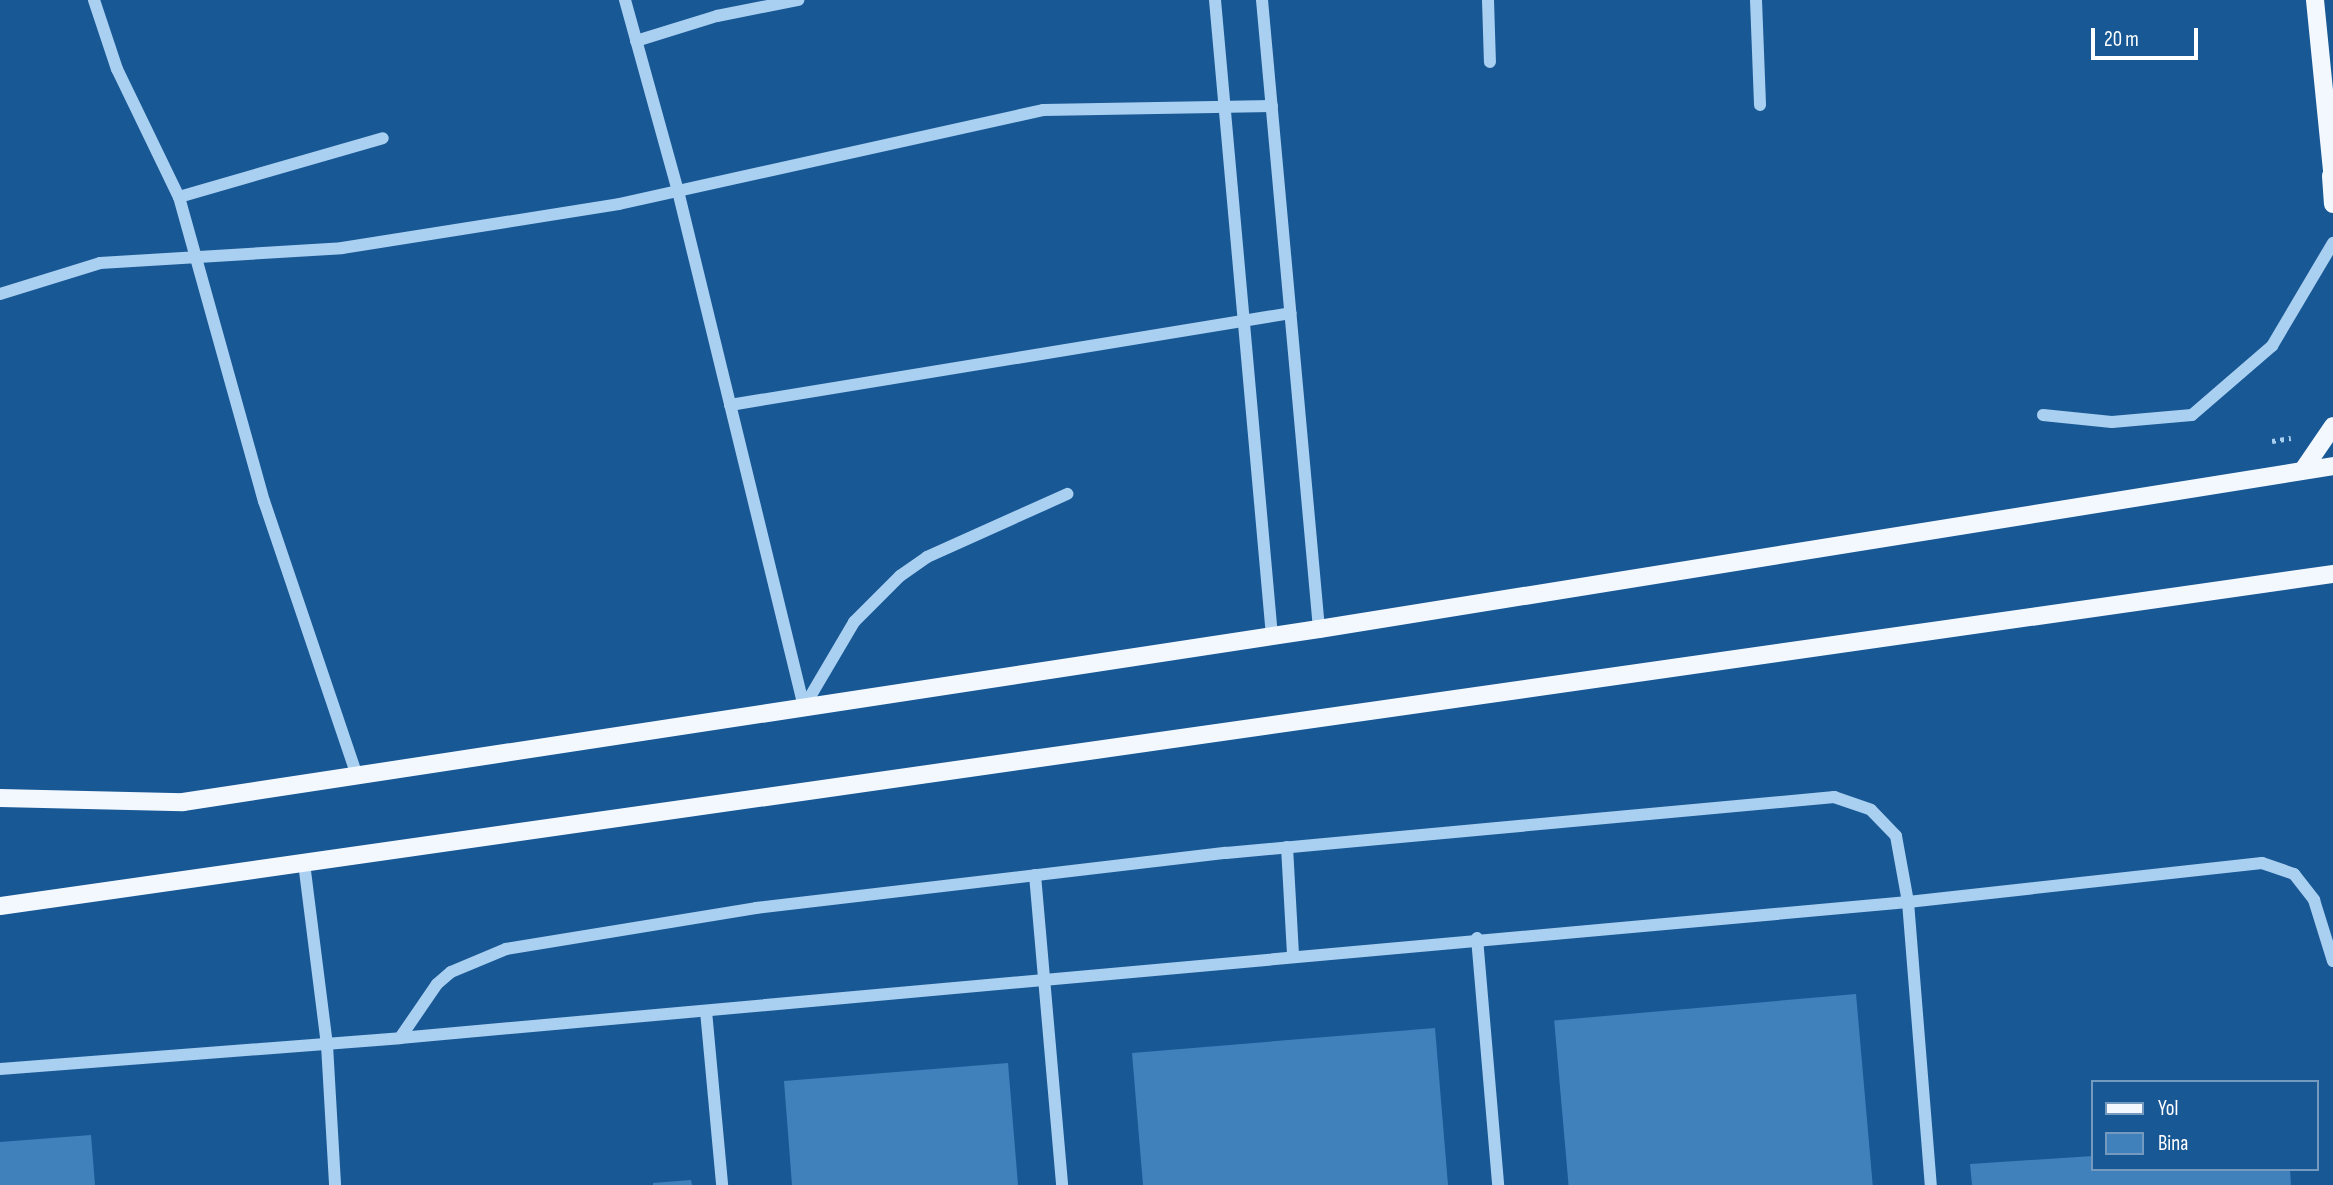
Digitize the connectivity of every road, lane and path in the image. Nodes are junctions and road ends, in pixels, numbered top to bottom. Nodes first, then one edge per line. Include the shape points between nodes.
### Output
1 (94, 0) edge
2 (625, 0) edge
3 (798, 0) edge
4 (1215, 0) edge
5 (1262, 0) edge
6 (1488, 0) edge
7 (1756, 0) edge
8 (2315, 0) edge
9 (636, 41) junction
10 (1490, 62) dead end
11 (1760, 105) dead end
12 (1272, 106) junction
13 (1225, 110) junction
14 (383, 138) dead end
15 (2332, 178) edge
16 (678, 191) junction
17 (180, 197) junction
18 (2333, 204) edge
19 (2333, 243) edge
20 (200, 257) junction
21 (0, 294) edge
22 (1291, 313) junction
23 (1244, 319) junction
24 (730, 405) junction
25 (2043, 415) dead end
26 (2333, 426) edge
27 (2333, 466) edge
28 (2303, 470) junction
29 (1067, 494) dead end
30 (2333, 574) edge
31 (1319, 629) junction
32 (1272, 636) junction
33 (804, 707) junction
34 (357, 775) junction
35 (0, 798) edge
36 (1287, 847) junction
37 (304, 863) junction
38 (1035, 875) junction
39 (1908, 902) junction
40 (0, 906) edge
41 (1477, 938) junction
42 (1293, 956) junction
43 (2333, 961) edge
44 (1045, 980) junction
45 (706, 1011) junction
46 (400, 1038) junction
47 (327, 1045) junction
48 (0, 1069) edge
49 (335, 1185) edge
50 (722, 1185) edge
51 (1062, 1185) edge
52 (1498, 1185) edge
53 (1931, 1185) edge

1 - 17 street via 117,69
2 - 9 street
3 - 9 street via 717,16
4 - 13 street
5 - 12 street
6 - 10 street
7 - 11 street
8 - 15 main road
9 - 16 street
12 - 13 street
12 - 22 street
13 - 16 street via 1043,110
13 - 23 street
14 - 17 street
15 - 18 main road
16 - 20 street via 342,248
16 - 24 street
17 - 20 street
19 - 25 street via 2272,346 2192,415 2112,422
20 - 21 street via 100,263
20 - 34 street via 264,501
22 - 23 street
22 - 31 street
23 - 24 street
23 - 32 street
24 - 33 street
26 - 28 main road
27 - 28 main road
28 - 31 main road
29 - 33 street via 927,557 900,576 854,622
30 - 37 main road
31 - 32 main road
32 - 33 main road
33 - 34 main road
34 - 35 main road via 183,802
36 - 38 street
36 - 39 street via 1834,797 1871,810 1896,836
36 - 42 street
37 - 40 main road
37 - 47 street
38 - 44 street
38 - 46 street via 757,908 506,949 451,972 437,984
39 - 41 street
39 - 43 street via 2262,863 2294,874 2314,900
39 - 53 street
41 - 42 street
41 - 52 street
42 - 44 street
44 - 45 street
44 - 51 street
45 - 46 street
45 - 50 street
46 - 47 street
47 - 48 street
47 - 49 street

